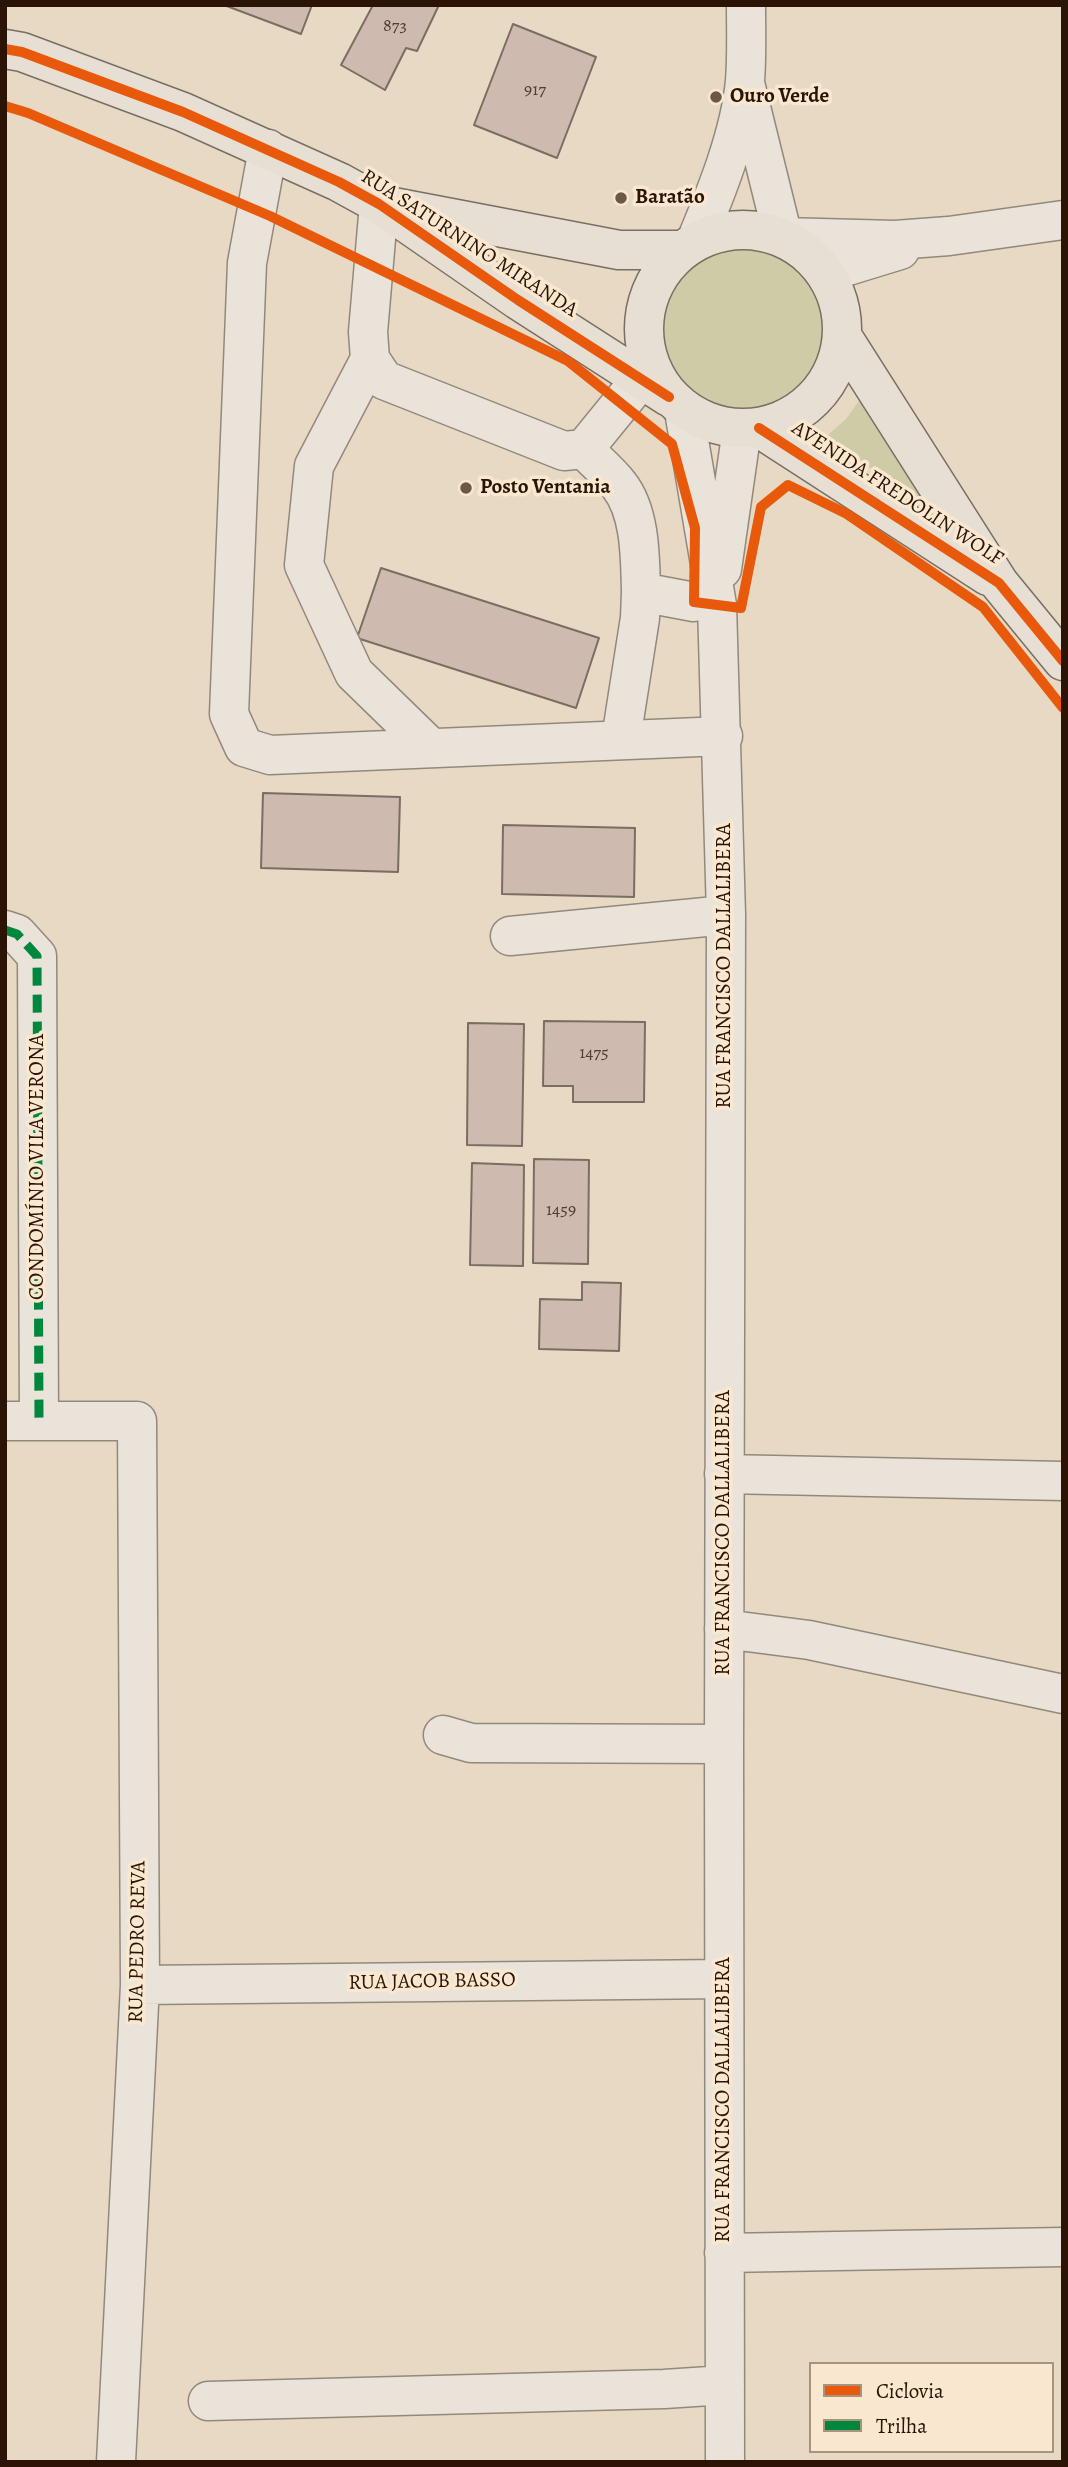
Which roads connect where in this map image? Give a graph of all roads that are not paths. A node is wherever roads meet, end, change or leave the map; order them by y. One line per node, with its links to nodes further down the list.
1 (746, 5): 3 (street)
2 (5, 49): 4 (main road, RUA SATURNINO MIRANDA)
3 (745, 83): 8 (street); 9 (street)
4 (268, 149): 5 (main road, RUA SATURNINO MIRANDA); 22 (street)
5 (379, 204): 9 (main road, RUA SATURNINO MIRANDA); 12 (street); 13 (main road, RUA SATURNINO MIRANDA)
6 (1063, 220): 7 (street)
7 (949, 236): 8 (street); 10 (street)
8 (783, 237): 9 (main road); 10 (main road)
9 (688, 246): 13 (main road)
10 (825, 273): 11 (main road)
11 (842, 336): 14 (main road); 16 (main road, AVENIDA FREDOLIN WOLF)
12 (370, 359): 15 (street); 22 (street)
13 (664, 395): 14 (main road); 15 (street); 18 (street, RUA FRANCISCO DALLALIBERA)
14 (750, 429): 16 (main road, AVENIDA FREDOLIN WOLF); 18 (street, RUA FRANCISCO DALLALIBERA)
15 (584, 449): 17 (street)
16 (999, 583): 19 (main road, AVENIDA FREDOLIN WOLF)
17 (641, 592): 18 (street); 21 (street)
18 (706, 603): 20 (street, RUA FRANCISCO DALLALIBERA)
19 (1063, 661)
20 (723, 736): 21 (street); 23 (street, RUA FRANCISCO DALLALIBERA)
21 (621, 739): 22 (street)
22 (430, 748)
23 (726, 915): 25 (street); 27 (street, RUA FRANCISCO DALLALIBERA)
24 (5, 930): 26 (street, CONDOMÍNIO VILA VERONA)
25 (510, 936)
26 (22, 1421): 34 (street, RUA PEDRO REVA)
27 (724, 1474): 28 (street); 29 (street, RUA FRANCISCO DALLALIBERA)
28 (1063, 1481)
29 (724, 1629): 30 (street); 32 (street, RUA FRANCISCO DALLALIBERA)
30 (1063, 1694)
31 (443, 1735): 32 (street)
32 (724, 1744): 33 (street, RUA FRANCISCO DALLALIBERA)
33 (724, 1979): 34 (street, RUA JACOB BASSO); 36 (street, RUA FRANCISCO DALLALIBERA)
34 (140, 1985): 39 (street, RUA PEDRO REVA)
35 (1063, 2247): 36 (street)
36 (724, 2253): 37 (street, RUA FRANCISCO DALLALIBERA)
37 (725, 2385): 38 (street); 40 (street, RUA FRANCISCO DALLALIBERA)
38 (208, 2401)
39 (116, 2462)
40 (725, 2462)

